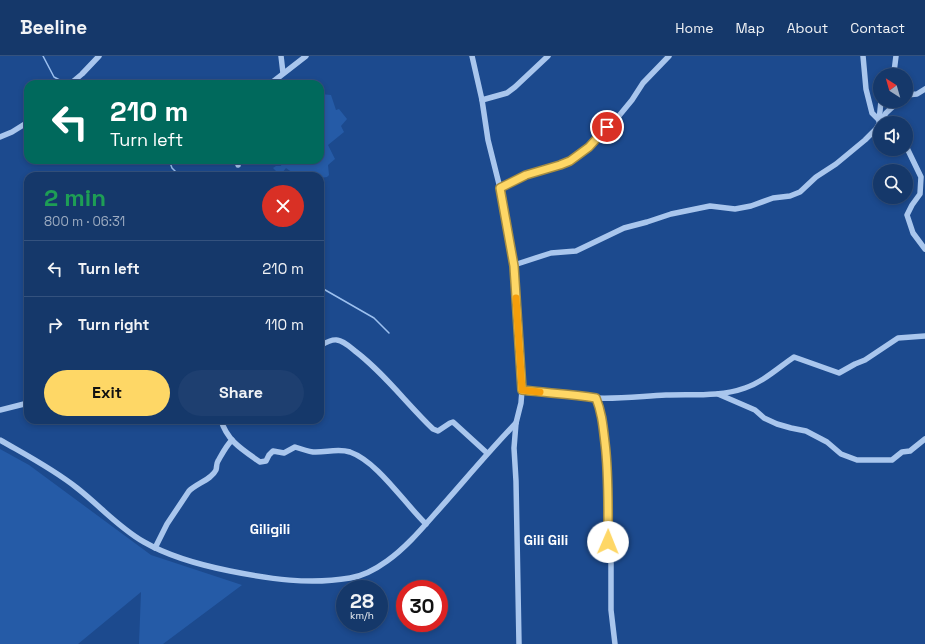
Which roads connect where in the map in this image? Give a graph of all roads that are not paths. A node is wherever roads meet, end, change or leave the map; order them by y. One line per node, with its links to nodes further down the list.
1 (99, 56): 11 (street)
2 (281, 56): 10 (street)
3 (306, 56): 10 (street)
4 (472, 56): 15 (street)
5 (548, 56): 15 (street)
6 (669, 56): 23 (street)
7 (863, 56): 17 (street)
8 (896, 56): 9 (street)
9 (894, 68)
10 (283, 73): 12 (street)
11 (75, 80)
12 (275, 80)
13 (925, 90): 14 (street)
14 (913, 94)
15 (482, 100): 23 (street)
16 (891, 108): 18 (street)
17 (874, 116)
18 (884, 116)
19 (24, 124): 21 (street)
20 (873, 134): 25 (street)
21 (0, 137)
22 (911, 156): 24 (street)
23 (500, 188): 25 (street)
24 (925, 249)
25 (514, 266): 28 (street)
26 (925, 336): 29 (street)
27 (324, 344): 38 (street)
28 (522, 390): 30 (street); 33 (street)
29 (718, 394): 30 (street); 35 (street)
30 (596, 398): 42 (street)
31 (24, 404): 32 (street)
32 (0, 410)
33 (516, 423): 38 (street); 41 (street)
34 (222, 424): 37 (street)
35 (925, 439)
36 (0, 440): 40 (street)
37 (232, 440): 39 (street); 40 (street)
38 (487, 453): 39 (street)
39 (426, 524): 40 (street)
40 (156, 548)
41 (519, 644)
42 (615, 644)

